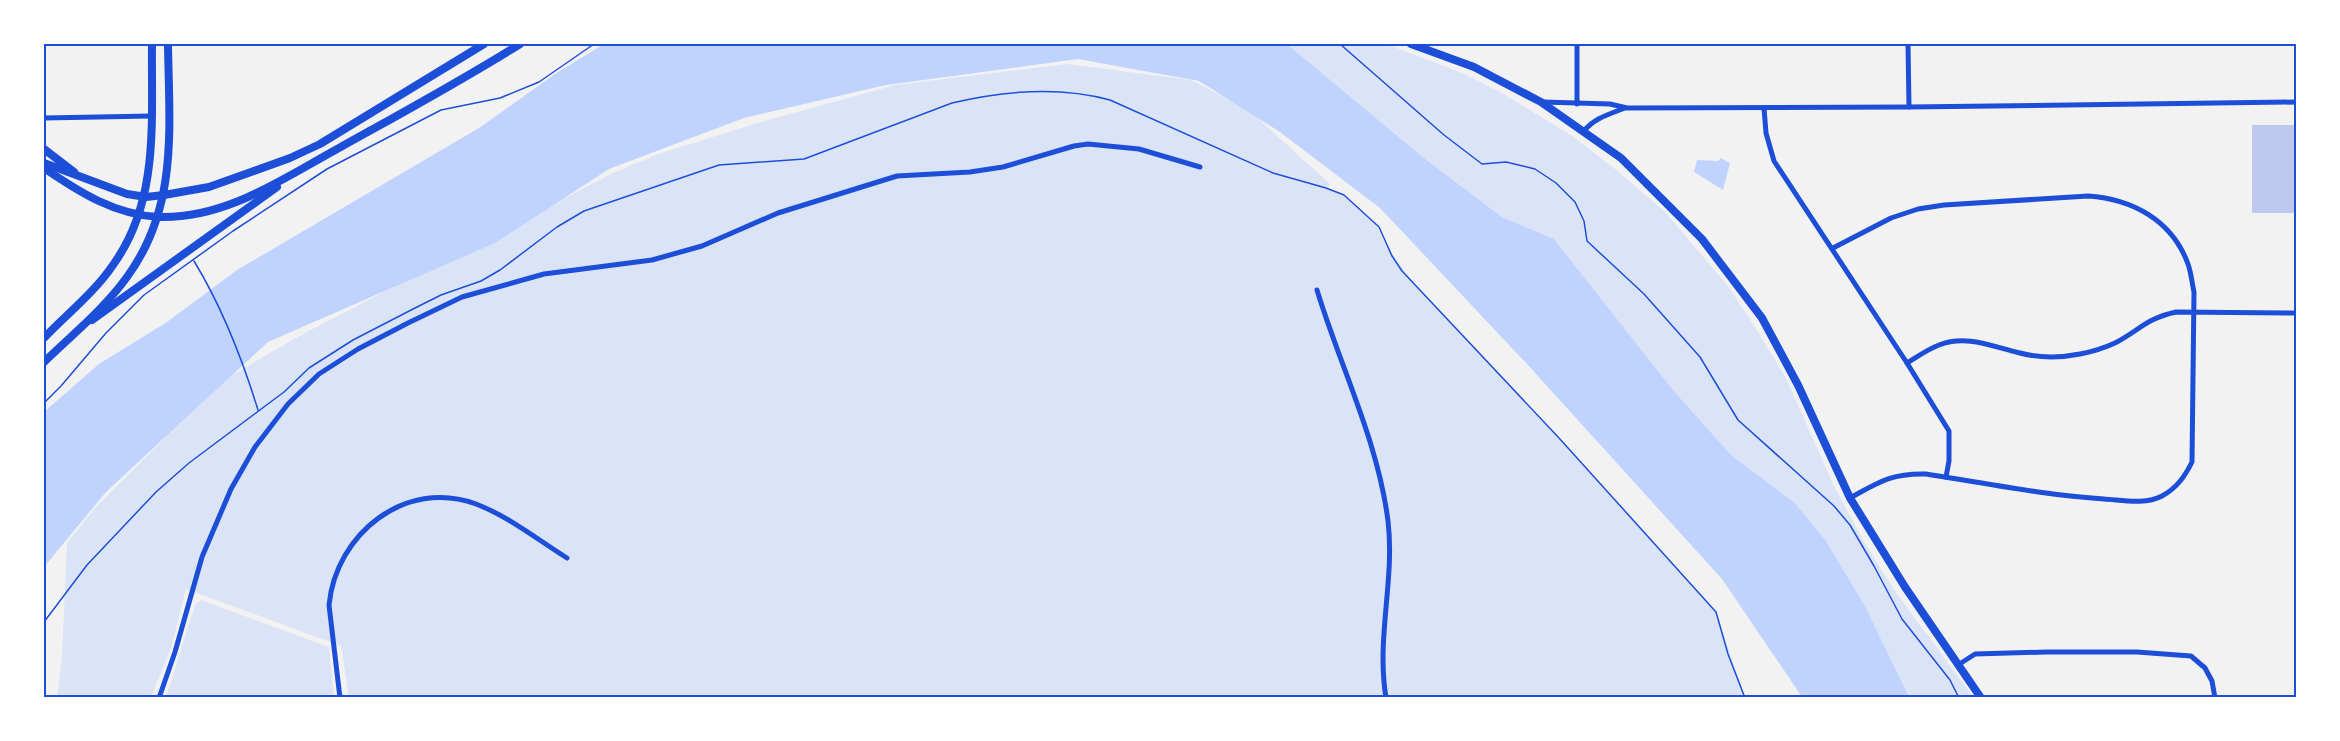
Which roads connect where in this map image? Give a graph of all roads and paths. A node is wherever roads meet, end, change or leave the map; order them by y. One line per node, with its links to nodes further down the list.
1 (152, 44): 16 (main road)
2 (168, 44): 25 (main road)
3 (484, 44): 25 (main road)
4 (520, 44): 24 (main road)
5 (594, 44): 30 (path)
6 (1340, 44): 49 (path)
7 (1411, 44): 10 (main road)
8 (1577, 44): 12 (street)
9 (1908, 44): 13 (street)
10 (1541, 102): 12 (street); 18 (main road)
11 (2296, 102): 13 (street)
12 (1577, 104): 14 (street)
13 (1909, 107): 15 (street)
14 (1626, 108): 15 (street); 18 (street)
15 (1764, 108): 29 (street)
16 (151, 116): 17 (street); 26 (main road)
17 (44, 118)
18 (1584, 131): 41 (main road)
19 (44, 149): 23 (main road)
20 (44, 163): 23 (main road)
21 (44, 168): 27 (main road)
22 (1200, 168): 45 (street)
23 (80, 177): 26 (main road)
24 (287, 178): 28 (main road); 34 (main road)
25 (164, 195): 26 (main road); 28 (main road)
26 (146, 196): 27 (main road)
27 (140, 215): 28 (main road); 35 (main road)
28 (158, 217): 34 (main road)
29 (1833, 248): 32 (street); 37 (street)
30 (195, 261): 38 (path); 39 (path)
31 (1317, 290): 47 (street)
32 (2194, 312): 33 (street); 37 (street); 40 (street)
33 (2296, 313)
34 (76, 331): 36 (main road)
35 (44, 338)
36 (44, 362)
37 (1907, 363): 40 (street)
38 (44, 404)
39 (258, 411): 43 (path); 48 (path)
40 (1946, 477): 41 (street)
41 (1850, 498): 44 (main road)
42 (567, 558): 46 (street)
43 (44, 622)
44 (1958, 665): 50 (main road); 51 (street)
45 (159, 698)
46 (340, 698)
47 (1386, 698)
48 (1745, 698)
49 (1959, 698)
50 (1981, 698)
51 (2215, 698)

